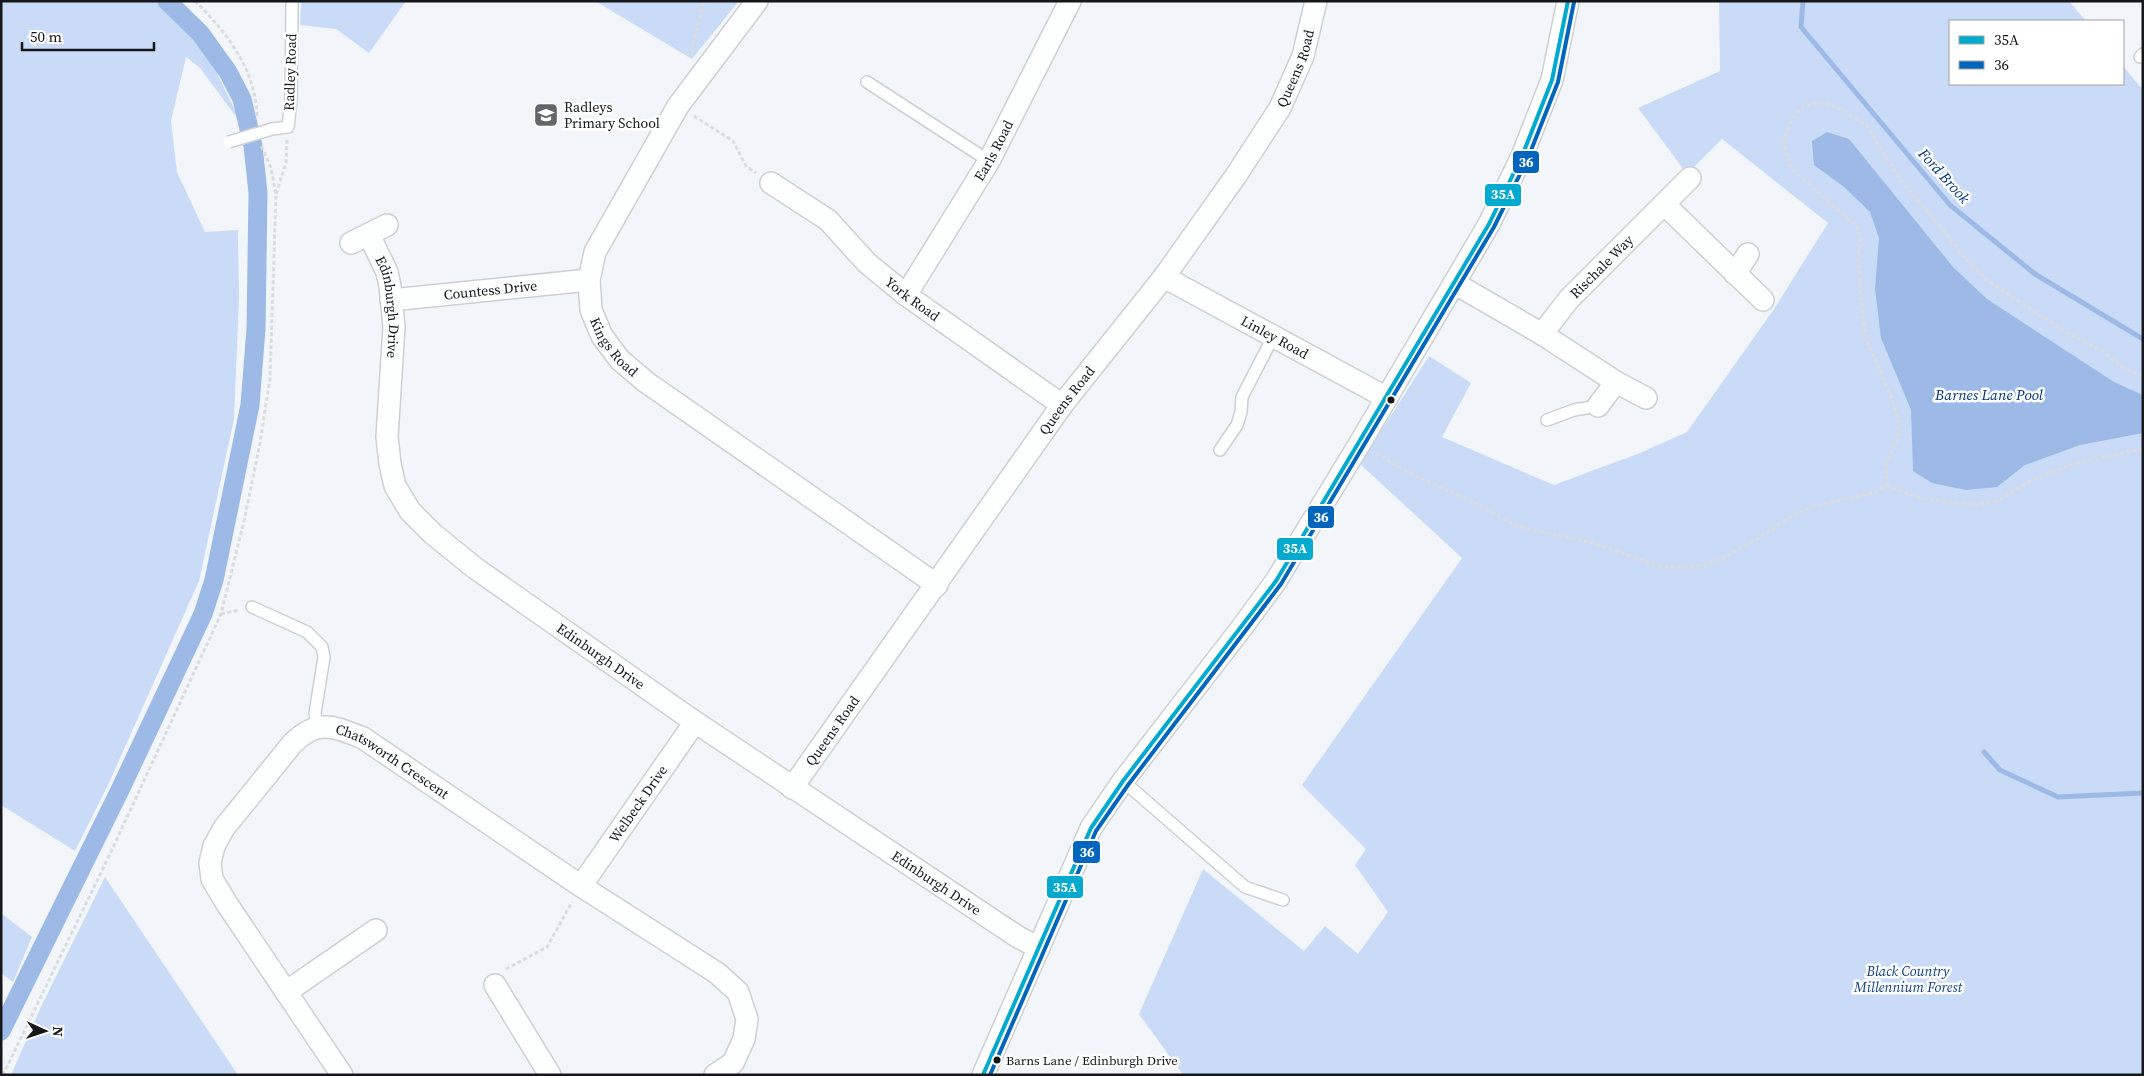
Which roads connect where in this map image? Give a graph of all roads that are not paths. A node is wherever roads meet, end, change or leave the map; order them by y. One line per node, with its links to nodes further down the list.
1 (292, 1): 7 (lane, Radley Road, bridge)
2 (758, 1): 16 (street, Kings Road)
3 (1070, 1): 8 (street, Earls Road)
4 (1316, 1): 15 (street, Queens Road)
5 (1568, 1): 17 (street)
6 (867, 82): 8 (lane)
7 (229, 142)
8 (989, 161): 18 (street, Earls Road)
9 (1690, 178): 11 (street, Rischale Way)
10 (771, 183): 18 (street, York Road)
11 (1664, 204): 14 (street); 21 (street, Rischale Way)
12 (369, 234): 19 (street, Edinburgh Drive)
13 (1748, 254): 14 (street)
14 (1734, 274): 20 (street)
15 (1164, 277): 22 (street, Linley Road); 26 (street, Queens Road)
16 (589, 280): 19 (street, Countess Drive); 30 (street, Kings Road)
17 (1454, 283): 21 (street); 24 (street)
18 (906, 295): 26 (street, York Road)
19 (391, 300): 32 (street, Edinburgh Drive)
20 (1763, 300)
21 (1542, 334): 23 (street)
22 (1272, 337): 24 (street, Linley Road); 29 (lane)
23 (1616, 382): 25 (street); 27 (street)
24 (1387, 398): 34 (street)
25 (1646, 398)
26 (1062, 405): 30 (street, Queens Road)
27 (1598, 406): 28 (lane)
28 (1547, 420)
29 (1220, 450)
30 (937, 585): 35 (street, Queens Road)
31 (252, 607): 33 (lane)
32 (695, 722): 35 (street, Edinburgh Drive); 36 (street, Welbeck Drive)
33 (317, 727): 36 (street, Chatsworth Crescent); 41 (street, Chatsworth Crescent)
34 (1123, 781): 37 (lane); 39 (street)
35 (792, 788): 39 (street, Edinburgh Drive)
36 (581, 886): 42 (street, Chatsworth Crescent)
37 (1283, 900)
38 (376, 930): 41 (street)
39 (1039, 948): 46 (street)
40 (495, 985): 44 (street)
41 (286, 992): 43 (street, Chatsworth Crescent)
42 (737, 1069): 45 (street, Chatsworth Crescent)
43 (342, 1075)
44 (550, 1075)
45 (715, 1075)
46 (983, 1075)

